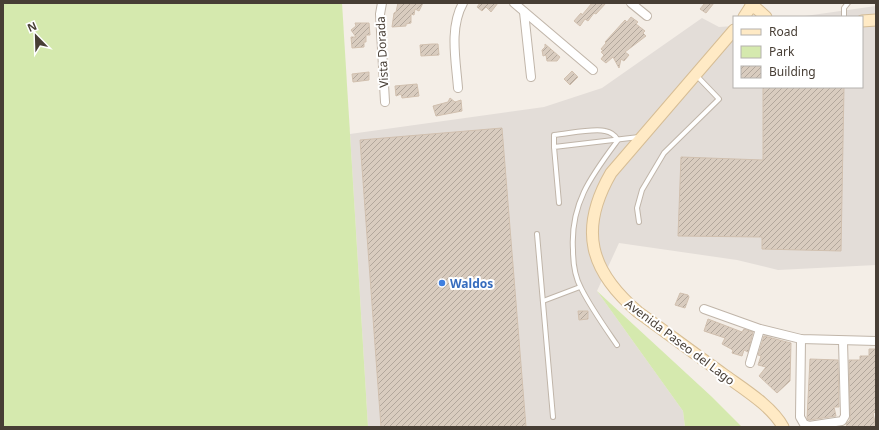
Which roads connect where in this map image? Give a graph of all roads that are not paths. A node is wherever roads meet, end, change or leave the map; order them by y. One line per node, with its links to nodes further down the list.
1 (382, 3): 19 (street, Vista Dorada)
2 (463, 3): 18 (street)
3 (514, 3): 7 (street)
4 (631, 3): 8 (street)
5 (848, 3): 11 (lane)
6 (752, 4): 9 (main road); 10 (main road)
7 (524, 12): 15 (street); 17 (street)
8 (647, 16)
9 (745, 16)
10 (765, 16)
11 (844, 16)
12 (863, 20): 13 (main road)
13 (876, 20)
14 (733, 31): 16 (main road, Avenida Paseo del Lago)
15 (593, 70)
16 (695, 75): 20 (main road, Avenida Paseo del Lago); 24 (lane)
17 (531, 77)
18 (458, 88)
19 (385, 102)
20 (642, 137): 21 (lane); 36 (main road, Avenida Paseo del Lago)
21 (618, 140): 22 (lane); 22 (lane); 26 (lane)
22 (554, 147): 23 (lane)
23 (559, 203)
24 (638, 222)
25 (537, 234): 27 (lane)
26 (580, 287): 27 (lane); 33 (lane)
27 (543, 301): 35 (lane)
28 (704, 309): 29 (street)
29 (760, 328): 30 (street); 34 (street)
30 (801, 339): 31 (street); 31 (street)
31 (843, 341): 32 (street)
32 (876, 341)
33 (617, 345)
34 (750, 363)
35 (553, 417)
36 (783, 427)

